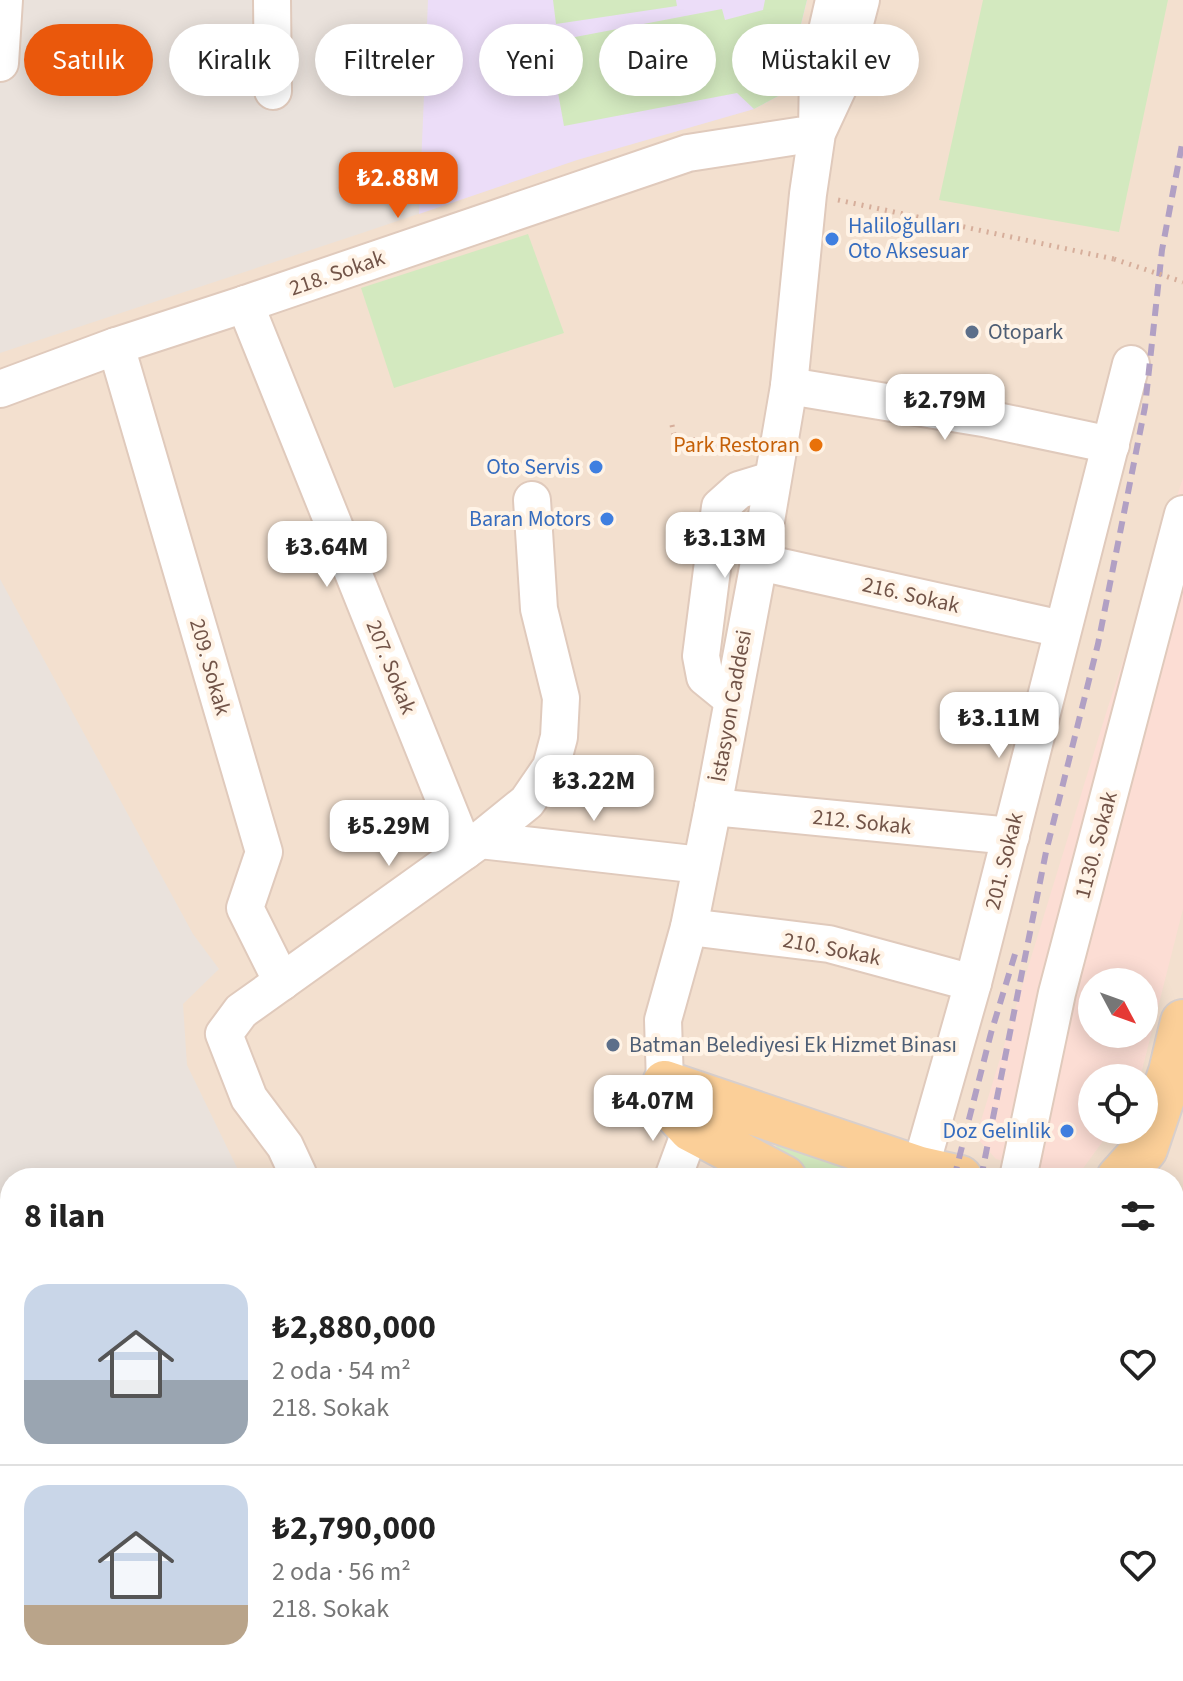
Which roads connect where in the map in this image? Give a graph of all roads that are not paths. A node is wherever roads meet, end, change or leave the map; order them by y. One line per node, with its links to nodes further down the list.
1 (4, 0): 6 (street)
2 (272, 0): 5 (street)
3 (834, 0): 7 (street)
4 (861, 0): 7 (street, İstasyon Caddesi)
5 (272, 24)
6 (0, 63)
7 (817, 133): 8 (street, 218. Sokak); 11 (street, İstasyon Caddesi)
8 (245, 304): 9 (street, 218. Sokak); 22 (street, 207. Sokak)
9 (116, 346): 12 (street, 218. Sokak); 25 (street, 209. Sokak)
10 (1131, 364): 13 (street, 201. Sokak)
11 (789, 386): 13 (street); 14 (street, İstasyon Caddesi)
12 (0, 389)
13 (1111, 445): 18 (street, 201. Sokak)
14 (772, 480): 17 (street, İstasyon Caddesi); 19 (street)
15 (532, 500): 22 (street)
16 (1183, 514): 36 (street, 1130. Sokak)
17 (759, 562): 18 (street, 216. Sokak); 19 (street, İstasyon Caddesi)
18 (1062, 629): 21 (street, 201. Sokak)
19 (732, 699): 20 (street, İstasyon Caddesi)
20 (713, 807): 21 (street, 212. Sokak); 23 (street, İstasyon Caddesi)
21 (1011, 836): 26 (street, 201. Sokak)
22 (472, 846): 23 (street); 25 (street)
23 (701, 865): 24 (street, İstasyon Caddesi)
24 (689, 927): 26 (street, 210. Sokak); 29 (street, İstasyon Caddesi)
25 (282, 982): 31 (street)
26 (973, 983): 35 (street, 201. Sokak)
27 (1183, 1022): 28 (main road)
28 (1177, 1073): 37 (main road)
29 (665, 1083): 30 (main road)
30 (698, 1114): 32 (street); 33 (main road); 34 (main road)
31 (295, 1168)
32 (677, 1168)
33 (771, 1168)
34 (916, 1168)
35 (941, 1168)
36 (1020, 1168)
37 (1135, 1168)

